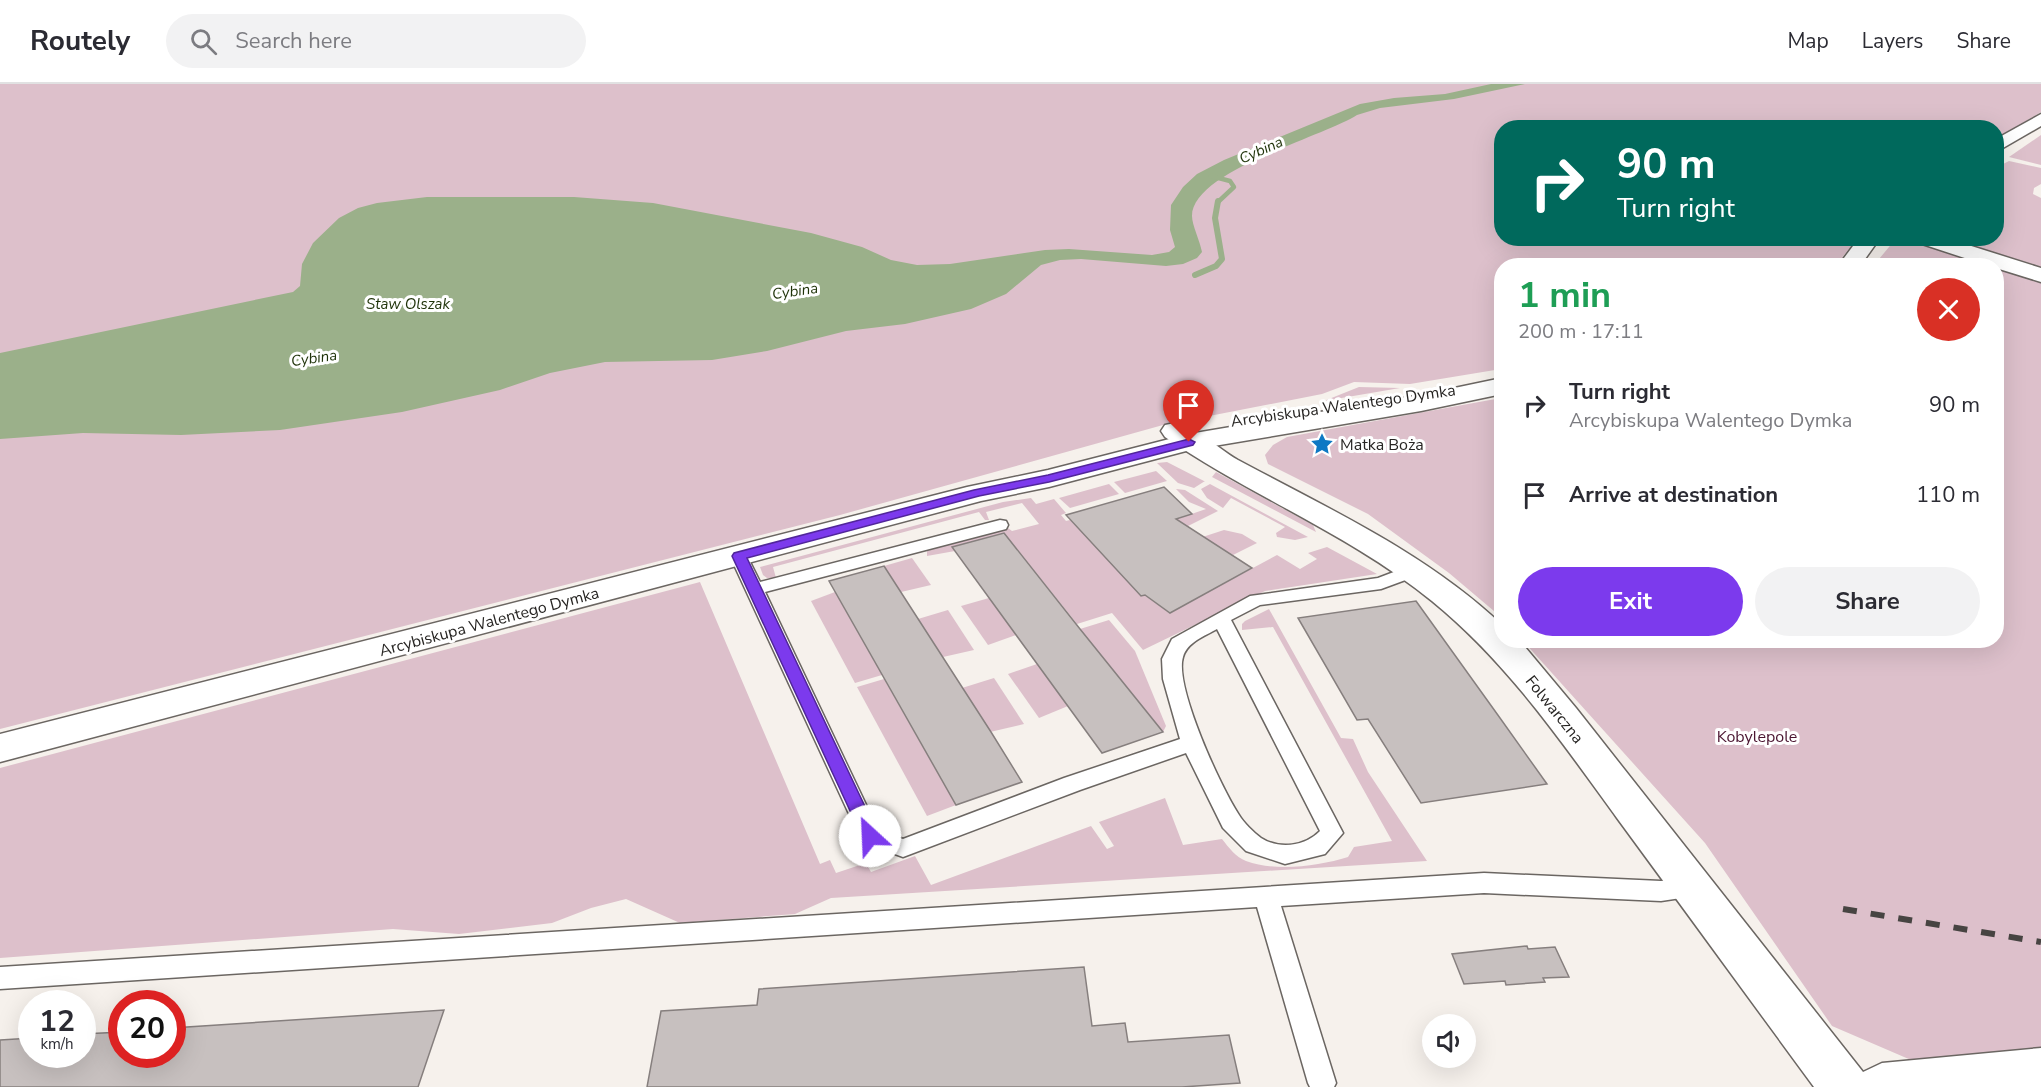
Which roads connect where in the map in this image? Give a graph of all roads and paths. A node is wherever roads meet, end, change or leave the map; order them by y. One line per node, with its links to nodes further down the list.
1 (2041, 119): 2 (street)
2 (2004, 142)
3 (1949, 246): 4 (street)
4 (1989, 258)
5 (2004, 263): 6 (street)
6 (2041, 274)
7 (1494, 387): 8 (street, Arcybiskupa Walentego Dymka)
8 (1182, 437): 10 (street, Arcybiskupa Walentego Dymka); 11 (street, Folwarczna)
9 (1000, 525): 12 (lane)
10 (739, 556): 12 (lane); 17 (street, Arcybiskupa Walentego Dymka)
11 (1413, 571): 13 (lane); 14 (street, Folwarczna)
12 (756, 589): 16 (lane)
13 (1221, 618): 16 (lane); 16 (lane)
14 (1494, 638)
15 (1505, 648): 18 (street, Folwarczna)
16 (1192, 743)
17 (0, 748)
18 (1694, 888): 19 (lane); 23 (street, Folwarczna)
19 (1266, 897): 20 (lane); 22 (lane)
20 (0, 978)
21 (2041, 1071): 24 (street)
22 (1322, 1083)
23 (1844, 1087)
24 (1882, 1087)

